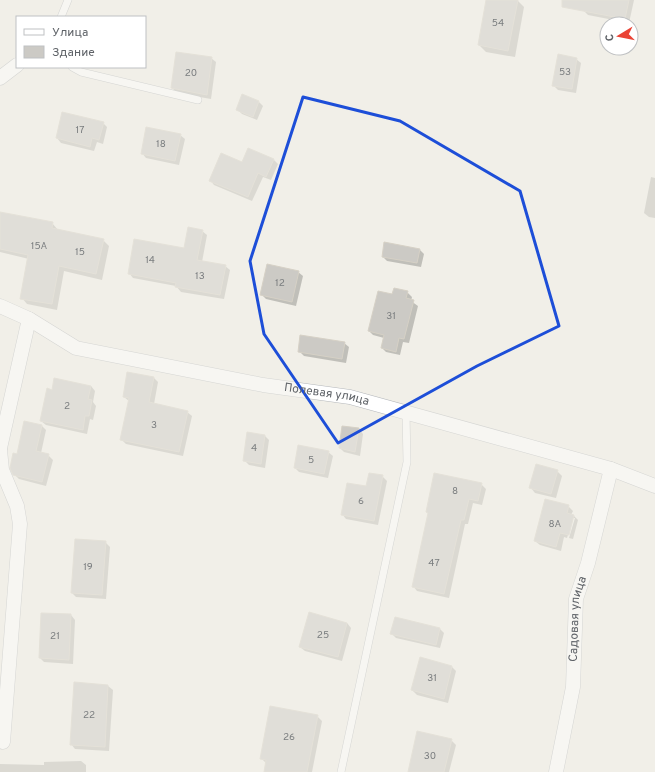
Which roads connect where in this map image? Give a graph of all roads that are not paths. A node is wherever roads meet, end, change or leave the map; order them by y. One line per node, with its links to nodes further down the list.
1 (68, 0): 2 (lane)
2 (61, 16)
3 (16, 66): 5 (street)
4 (74, 68): 6 (lane)
5 (0, 78)
6 (198, 100)
7 (0, 306): 8 (street, Полевая улица)
8 (29, 319): 9 (street, Полевая улица); 10 (street)
9 (406, 413): 11 (street, Полевая улица); 14 (lane)
10 (0, 449): 13 (street)
11 (611, 469): 12 (street, Полевая улица); 15 (street, Садовая улица)
12 (655, 486)
13 (2, 742)
14 (341, 772)
15 (556, 772)

